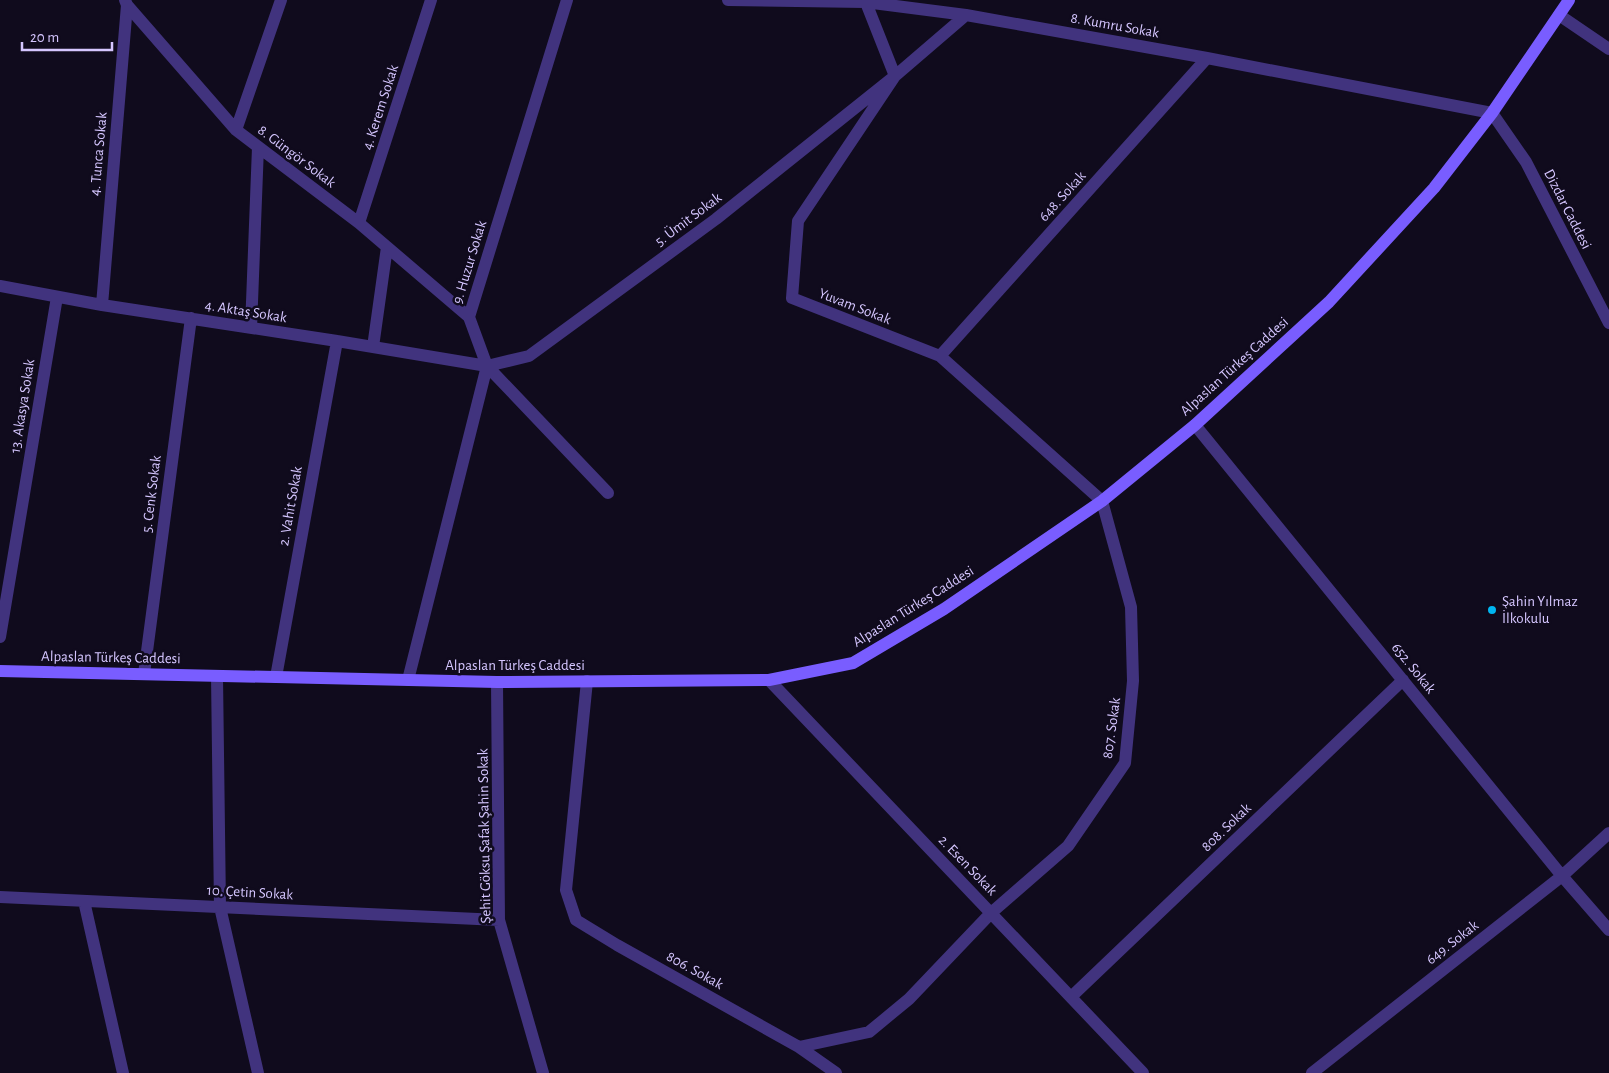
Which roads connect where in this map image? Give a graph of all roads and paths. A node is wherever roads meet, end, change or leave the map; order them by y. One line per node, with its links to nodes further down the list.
1 (281, 0): 14 (street)
2 (431, 0): 16 (street, 4. Kerem Sokak)
3 (568, 0): 21 (street, 9. Huzur Sokak)
4 (728, 0): 6 (street, 8. Kumru Sokak)
5 (1569, 0): 9 (main road, Alpaslan Türkeş Caddesi)
6 (865, 1): 8 (street, 8. Kumru Sokak); 12 (street)
7 (126, 2): 14 (street, 8. Güngör Sokak); 20 (street, 4. Tunca Sokak)
8 (966, 15): 11 (street, 8. Kumru Sokak); 12 (street)
9 (1559, 15): 10 (street); 13 (main road, Alpaslan Türkeş Caddesi)
10 (1609, 49)
11 (1207, 58): 13 (street, 8. Kumru Sokak); 27 (street, 648. Sokak)
12 (895, 76): 27 (street, Yuvam Sokak); 28 (street, 5. Ümit Sokak)
13 (1492, 113): 23 (street, Dizdar Caddesi); 29 (main road, Alpaslan Türkeş Caddesi)
14 (236, 130): 15 (street, 8. Güngör Sokak)
15 (258, 146): 16 (street, 8. Güngör Sokak); 24 (street)
16 (359, 223): 17 (street, 8. Güngör Sokak)
17 (387, 247): 21 (street, 8. Güngör Sokak); 26 (street)
18 (0, 286): 19 (street, 4. Aktaş Sokak)
19 (57, 297): 20 (street, 4. Aktaş Sokak); 32 (street, 13. Akasya Sokak)
20 (102, 305): 22 (street, 4. Aktaş Sokak)
21 (469, 317): 28 (street, 9. Huzur Sokak)
22 (191, 318): 24 (street, 4. Aktaş Sokak); 34 (street, 5. Cenk Sokak)
23 (1609, 323)
24 (251, 328): 25 (street, 4. Aktaş Sokak)
25 (337, 341): 26 (street, 4. Aktaş Sokak); 36 (street, 2. Vahit Sokak)
26 (373, 347): 28 (street, 4. Aktaş Sokak)
27 (940, 356): 31 (street, Yuvam Sokak)
28 (487, 366): 30 (street); 37 (street)
29 (1195, 425): 31 (main road, Alpaslan Türkeş Caddesi); 39 (street, 652. Sokak)
30 (608, 493)
31 (1102, 501): 38 (main road, Alpaslan Türkeş Caddesi); 47 (street, 807. Sokak)
32 (0, 638)
33 (0, 671): 34 (main road, Alpaslan Türkeş Caddesi)
34 (144, 674): 35 (main road, Alpaslan Türkeş Caddesi)
35 (217, 676): 36 (main road, Alpaslan Türkeş Caddesi); 46 (street)
36 (276, 677): 37 (main road, Alpaslan Türkeş Caddesi)
37 (408, 680): 41 (main road, Alpaslan Türkeş Caddesi)
38 (769, 680): 40 (main road, Alpaslan Türkeş Caddesi); 47 (street, 2. Esen Sokak)
39 (1403, 680): 43 (street, 652. Sokak); 50 (street, 808. Sokak)
40 (587, 681): 41 (main road, Alpaslan Türkeş Caddesi); 51 (street, 806. Sokak)
41 (497, 682): 48 (street, Şehit Göksu Şafak Şahin Sokak)
42 (1609, 833): 43 (street, 649. Sokak)
43 (1562, 876): 49 (street, 652. Sokak); 57 (street, 649. Sokak)
44 (0, 897): 45 (street, 10. Çetin Sokak)
45 (84, 901): 46 (street, 10. Çetin Sokak); 52 (street)
46 (220, 907): 48 (street, 10. Çetin Sokak); 53 (street)
47 (991, 913): 50 (street, 2. Esen Sokak); 51 (street)
48 (499, 920): 54 (street, Şehit Göksu Şafak Şahin Sokak)
49 (1609, 930)
50 (1071, 997): 56 (street, 2. Esen Sokak)
51 (799, 1047): 55 (street, 806. Sokak)
52 (123, 1073)
53 (258, 1073)
54 (544, 1073)
55 (836, 1073)
56 (1143, 1073)
57 (1312, 1073)

